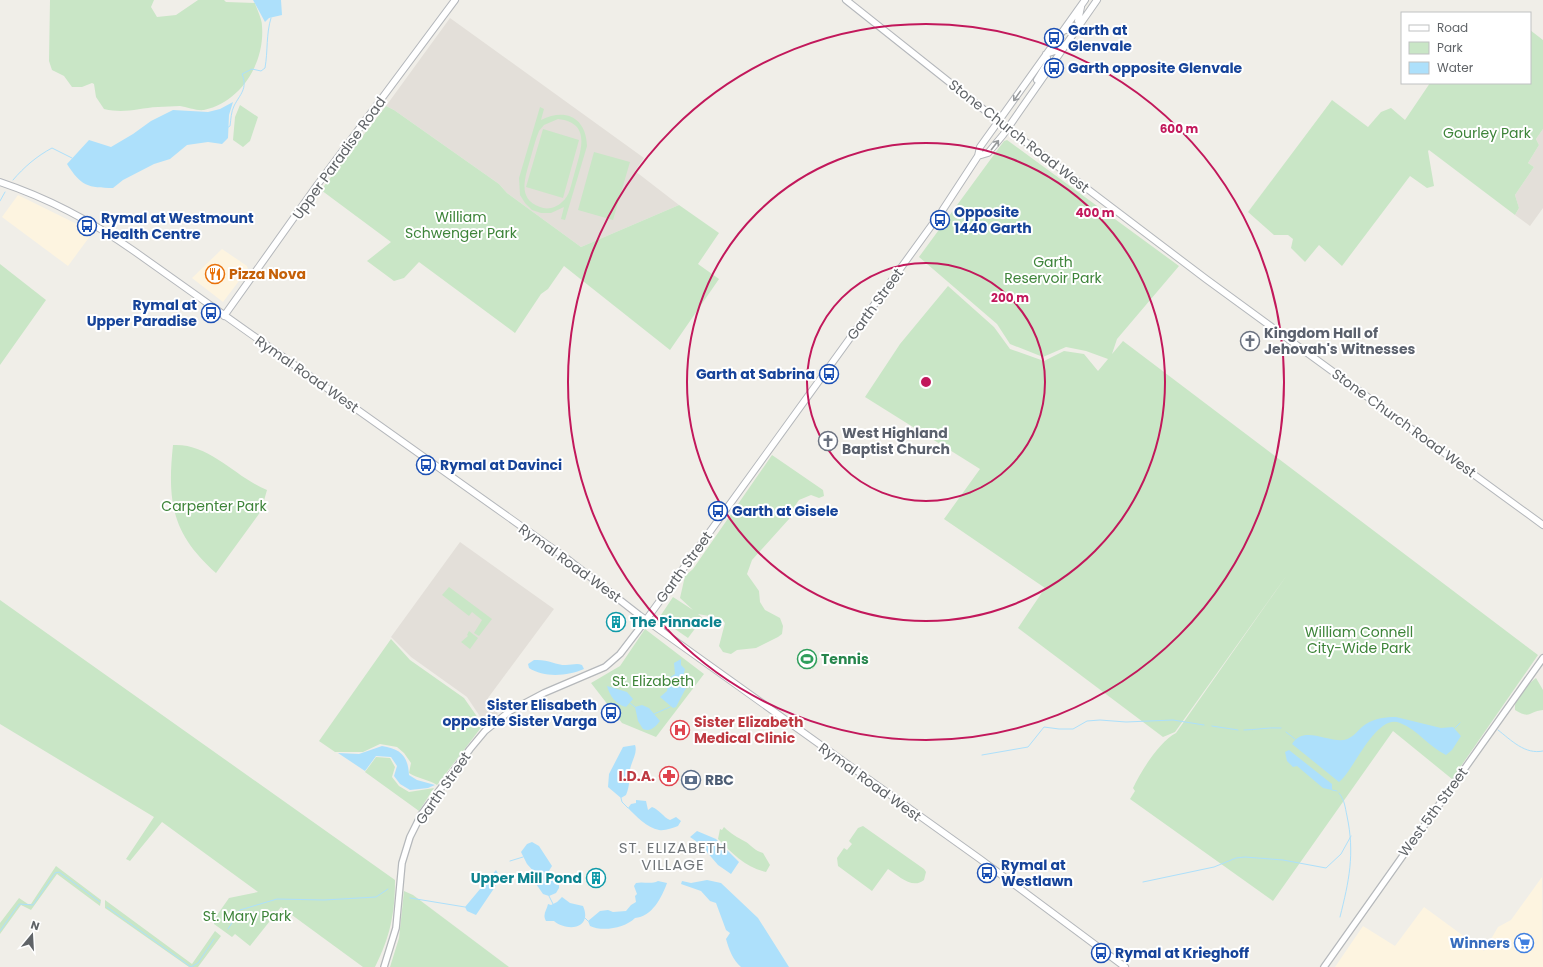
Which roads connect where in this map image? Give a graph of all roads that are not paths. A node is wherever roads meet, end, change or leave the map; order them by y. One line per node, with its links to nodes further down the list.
1 (455, 0): 14 (main road, Upper Paradise Road)
2 (846, 0): 10 (main road, Stone Church Road West)
3 (1097, 0): 5 (main road, Garth Street)
4 (1084, 2): 5 (main road); 6 (main road, Garth Street)
5 (1080, 25): 6 (main road); 7 (main road, Garth Street)
6 (1060, 34): 8 (main road, Garth Street)
7 (1071, 38): 8 (main road); 9 (main road, Garth Street)
8 (1046, 54): 9 (main road); 10 (main road, Garth Street, one-way to 10)
9 (1025, 103): 11 (main road, Garth Street)
10 (999, 121): 11 (main road, Stone Church Road West); 12 (main road, Garth Street)
11 (1007, 128): 12 (main road, Garth Street, one-way to 11); 15 (main road, Stone Church Road West)
12 (978, 156): 16 (main road, Garth Street)
13 (0, 182): 14 (main road, Rymal Road West)
14 (224, 316): 16 (main road, Rymal Road West)
15 (1543, 525)
16 (646, 620): 18 (street, Garth Street); 19 (main road, Rymal Road West)
17 (1543, 658): 20 (street, West 5th Street)
18 (384, 967)
19 (1125, 967)
20 (1324, 967)

